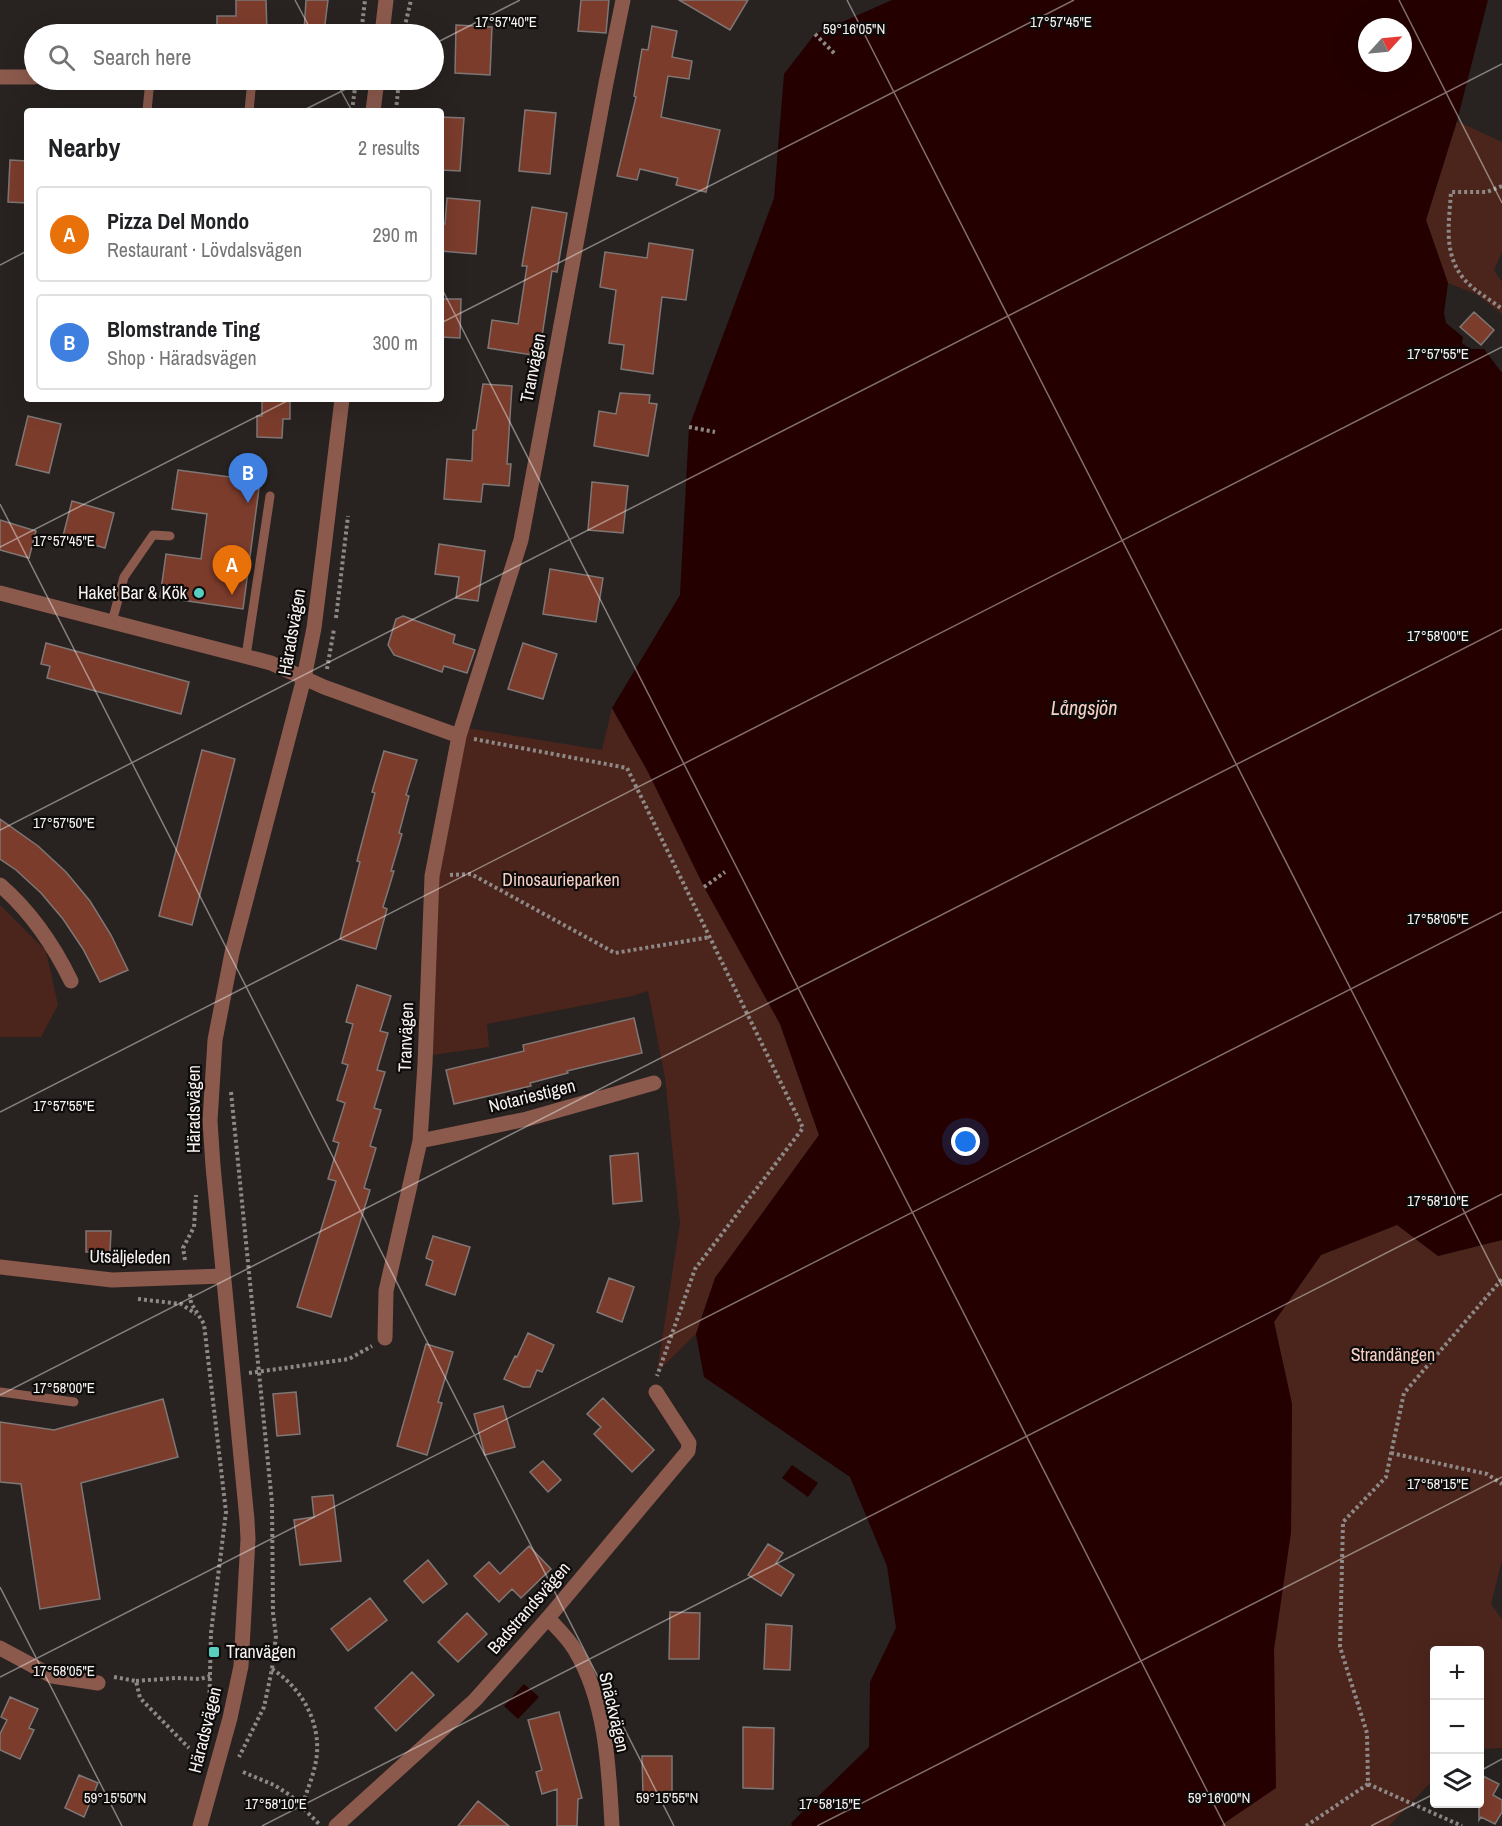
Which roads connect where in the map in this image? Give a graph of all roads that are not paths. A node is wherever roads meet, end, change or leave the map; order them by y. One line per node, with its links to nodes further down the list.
1 (386, 0): 3 (street)
2 (623, 0): 19 (street, Tranvägen)
3 (383, 24)
4 (0, 77): 5 (street)
5 (24, 77)
6 (149, 90): 9 (lane)
7 (251, 90): 10 (lane)
8 (376, 90): 11 (street)
9 (147, 108)
10 (249, 108)
11 (373, 108)
12 (342, 402): 18 (street, Häradsvägen)
13 (270, 496): 17 (lane)
14 (170, 536): 16 (lane)
15 (0, 593): 16 (street)
16 (112, 622): 17 (street)
17 (246, 656): 18 (street)
18 (304, 678): 19 (street); 25 (street, Häradsvägen)
19 (459, 736): 23 (street, Tranvägen)
20 (0, 885): 21 (street)
21 (71, 981)
22 (654, 1083): 23 (street, Notariestigen)
23 (420, 1141): 26 (street, Tranvägen)
24 (0, 1267): 25 (street, Utsäljeleden)
25 (223, 1276): 33 (street, Häradsvägen)
26 (385, 1338)
27 (0, 1392): 29 (lane)
28 (656, 1392): 30 (street, Badstrandsvägen)
29 (74, 1402)
30 (548, 1618): 34 (street, Badstrandsvägen); 35 (street, Snäckvägen)
31 (0, 1648): 32 (street)
32 (98, 1683)
33 (200, 1826)
34 (336, 1826)
35 (612, 1826)

